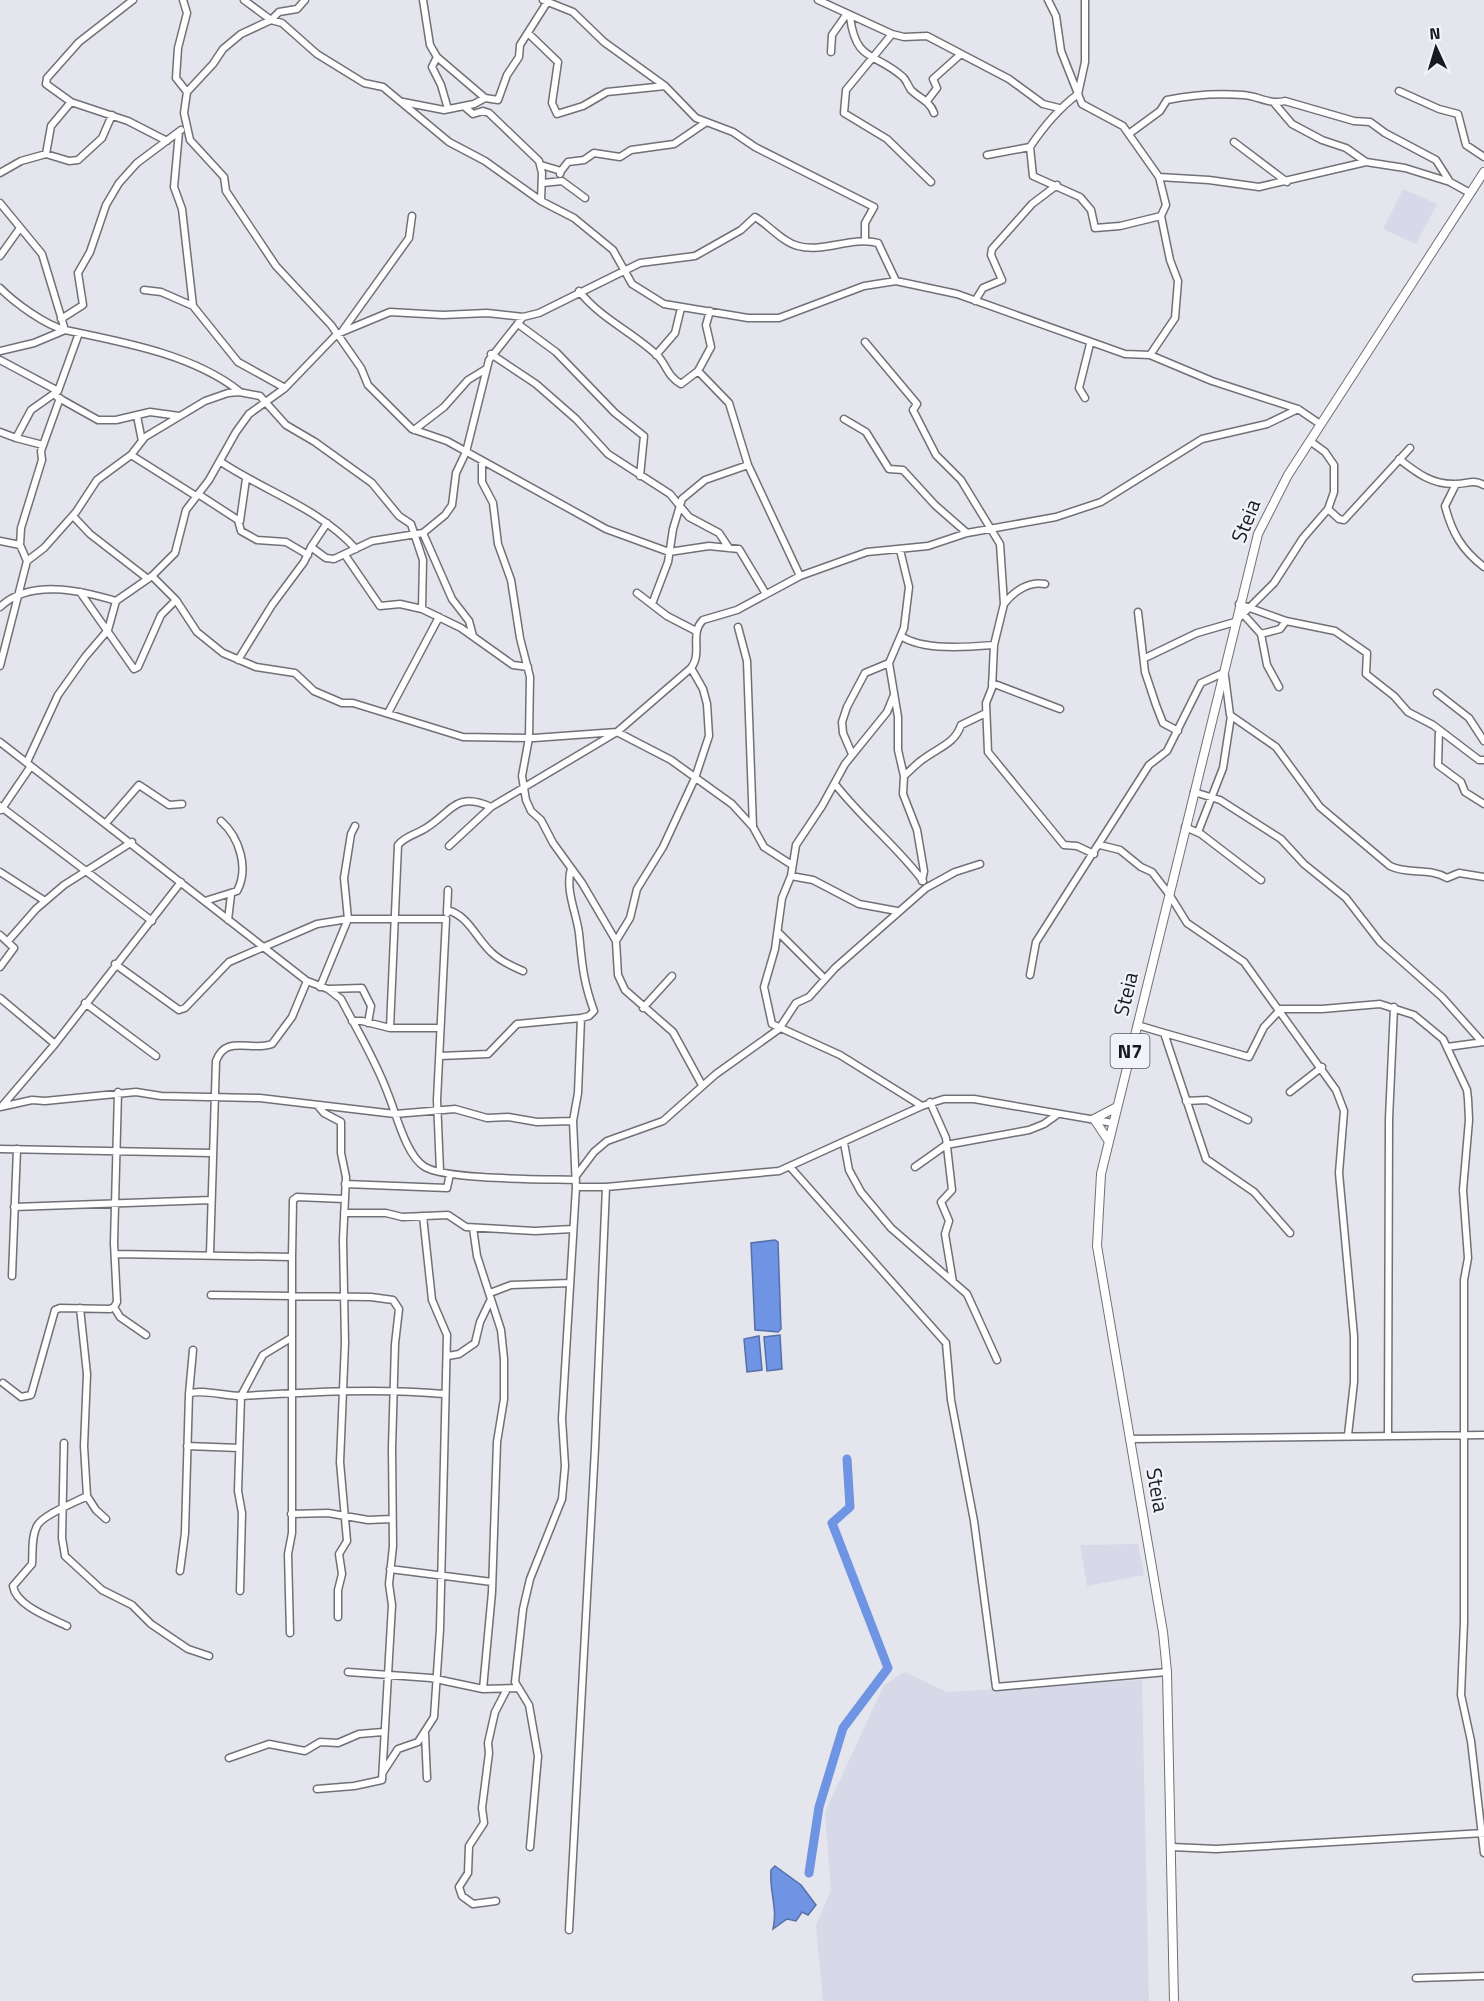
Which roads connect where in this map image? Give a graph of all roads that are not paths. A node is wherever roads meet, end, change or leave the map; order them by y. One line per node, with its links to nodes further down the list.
1 (133, 0): 25 (street)
2 (183, 0): 20 (street)
3 (244, 0): 11 (street)
4 (305, 0): 11 (street)
5 (423, 0): 16 (street)
6 (818, 0): 10 (street)
7 (1048, 0): 21 (street)
8 (1085, 0): 21 (street)
9 (546, 1): 12 (street); 18 (street)
10 (848, 16): 13 (street); 14 (street); 17 (street)
11 (271, 20): 20 (street); 23 (street)
12 (528, 33): 18 (street); 22 (street)
13 (892, 34): 15 (street); 17 (street)
14 (831, 52)
15 (961, 54): 24 (street); 28 (street)
16 (437, 57): 22 (street); 29 (street)
17 (873, 59): 24 (street); 52 (street)
18 (666, 86): 32 (street)
19 (1399, 91): 41 (street)
20 (187, 92): 33 (street)
21 (1078, 94): 28 (street); 35 (street)
22 (485, 98): 27 (street)
23 (401, 101): 29 (street); 56 (street)
24 (927, 101): 30 (street)
25 (71, 102): 31 (street); 39 (street)
26 (1275, 104): 35 (street); 42 (street); 50 (street)
27 (465, 107): 29 (street); 43 (street)
28 (1059, 108): 38 (street)
29 (448, 110)
30 (934, 113)
31 (112, 115): 36 (street); 39 (street)
32 (705, 123): 44 (street); 61 (street)
33 (186, 125): 34 (street); 76 (street)
34 (179, 132): 36 (street); 69 (street)
35 (1130, 133): 47 (street)
36 (167, 141): 73 (street)
37 (1234, 142): 49 (street)
38 (1030, 147): 40 (street); 53 (street)
39 (46, 154): 46 (street)
40 (987, 155)
41 (1484, 157)
42 (1366, 162): 49 (street); 50 (street)
43 (541, 165): 44 (street); 51 (street)
44 (561, 171): 48 (street)
45 (1484, 171): 54 (main road, Steia / N7)
46 (0, 173)
47 (1159, 177): 49 (street); 59 (street)
48 (557, 180): 51 (street); 55 (street)
49 (1287, 182)
50 (1450, 182): 54 (street)
51 (543, 183): 56 (street)
52 (931, 183)
53 (1057, 184): 59 (street); 68 (street)
54 (1470, 193): 96 (main road, Steia / N7)
55 (585, 198)
56 (542, 201): 63 (street)
57 (0, 203): 60 (street)
58 (412, 216): 76 (street)
59 (1161, 216): 83 (street)
60 (20, 228): 62 (street); 73 (street)
61 (865, 241): 63 (street); 64 (street)
62 (0, 256)
63 (623, 271): 67 (street); 70 (street)
64 (896, 281): 68 (street); 71 (street)
65 (0, 288): 75 (street)
66 (144, 290): 69 (street)
67 (579, 291): 72 (street); 82 (street)
68 (975, 301): 79 (street)
69 (193, 306): 87 (street)
70 (681, 308): 71 (street); 82 (street)
71 (711, 311): 86 (street)
72 (523, 317): 74 (street); 76 (street)
73 (61, 320): 75 (street)
74 (518, 324): 81 (street); 110 (street)
75 (65, 330): 77 (street); 80 (street)
76 (340, 332): 87 (street); 97 (street)
77 (79, 333): 88 (street); 89 (street)
78 (865, 342): 120 (street)
79 (1090, 344): 83 (street); 90 (street)
80 (0, 351)
81 (491, 354): 85 (street); 110 (street)
82 (656, 355): 86 (street)
83 (1150, 355): 92 (street)
84 (0, 360): 89 (street)
85 (486, 369): 97 (street); 104 (street)
86 (698, 371): 109 (street)
87 (285, 388): 91 (street)
88 (239, 392): 91 (street); 94 (street)
89 (57, 395): 93 (street); 99 (street); 102 (street)
90 (1085, 398)
91 (265, 401): 108 (street); 123 (street)
92 (1298, 409): 96 (street); 120 (street)
93 (137, 416): 94 (street); 100 (street)
94 (179, 416): 100 (street)
95 (844, 418): 122 (street)
96 (1320, 424): 101 (main road, Steia / N7)
97 (414, 430): 104 (street)
98 (0, 432): 99 (street)
99 (16, 438): 102 (street)
100 (142, 441): 105 (street)
101 (1310, 441): 116 (street); 146 (main road, Steia / N7)
102 (43, 445): 125 (street)
103 (1410, 448): 106 (street)
104 (466, 452): 107 (street); 121 (street)
105 (131, 455): 114 (street); 117 (street)
106 (1399, 459): 112 (street); 116 (street)
107 (482, 461): 130 (street); 166 (street)
108 (221, 462): 111 (street); 114 (street)
109 (748, 465): 115 (street); 135 (street)
110 (640, 476): 115 (street)
111 (246, 478): 118 (street); 119 (street)
112 (1456, 484): 113 (street); 134 (street)
113 (1484, 485)
114 (197, 495): 118 (street); 136 (street)
115 (680, 505): 127 (street); 130 (street)
116 (1328, 509): 148 (street)
117 (73, 516): 133 (street); 136 (street)
118 (240, 521): 131 (street)
119 (327, 523): 126 (street); 128 (street)
120 (992, 529): 122 (street); 145 (street)
121 (423, 533): 123 (street); 160 (street)
122 (967, 533): 129 (street)
123 (415, 534): 128 (street); 149 (street)
124 (0, 541): 125 (street)
125 (20, 545): 133 (street)
126 (311, 546): 131 (street); 132 (street)
127 (729, 548): 130 (street); 141 (street)
128 (356, 549): 132 (street)
129 (900, 550): 135 (street); 159 (street)
130 (669, 552): 144 (street)
131 (308, 555): 163 (street)
132 (345, 555): 149 (street)
133 (27, 561): 139 (street)
134 (1484, 567)
135 (800, 576): 141 (street)
136 (150, 577): 142 (street); 143 (street)
137 (1046, 584): 145 (street)
138 (80, 592): 139 (street); 143 (street); 156 (street)
139 (18, 593): 147 (street); 165 (street)
140 (637, 593): 144 (street)
141 (766, 594): 157 (street)
142 (176, 600): 156 (street); 163 (street)
143 (116, 601): 156 (street)
144 (652, 604): 157 (street)
145 (1004, 604): 161 (street)
146 (1239, 604): 148 (street); 154 (main road, Steia / N7)
147 (0, 607)
148 (1251, 608): 151 (street); 153 (street)
149 (422, 609): 152 (street)
150 (1138, 612): 162 (street)
151 (1244, 615): 154 (street); 158 (street)
152 (439, 617): 160 (street); 174 (street)
153 (1286, 621): 158 (street); 177 (street)
154 (1235, 622): 162 (street); 168 (main road, Steia / N7)
155 (738, 627): 199 (street)
156 (108, 630): 185 (street)
157 (696, 631): 167 (street)
158 (1261, 634): 170 (street)
159 (901, 636): 161 (street); 164 (street)
160 (474, 637): 166 (street)
161 (994, 645): 169 (street)
162 (1145, 658): 178 (street)
163 (238, 660): 174 (street)
164 (889, 663): 172 (street); 183 (street)
165 (0, 666)
166 (528, 667): 180 (street)
167 (691, 668): 179 (street); 187 (street)
168 (1223, 670): 176 (street); 178 (street); 190 (main road, Steia / N7)
169 (993, 683): 173 (street); 175 (street)
170 (1279, 687)
171 (1437, 693): 181 (street)
172 (894, 695): 183 (street); 186 (street)
173 (1060, 710)
174 (388, 713): 180 (street)
175 (986, 713): 186 (street); 205 (street)
176 (1231, 716): 191 (street); 212 (street)
177 (1439, 730): 184 (street); 193 (street)
178 (1178, 731): 203 (street)
179 (617, 732): 180 (street); 187 (street); 189 (street)
180 (529, 738): 189 (street)
181 (1484, 741)
182 (0, 742): 185 (street)
183 (852, 754): 188 (street)
184 (1484, 760)
185 (29, 764): 195 (street); 197 (street)
186 (904, 776): 214 (street)
187 (695, 778): 199 (street); 232 (street)
188 (835, 784): 207 (street); 214 (street)
189 (524, 786): 194 (street); 208 (street)
190 (1194, 792): 191 (street); 200 (main road, Steia / N7)
191 (1211, 797): 201 (street); 256 (street)
192 (182, 804): 197 (street)
193 (1484, 804)
194 (491, 807): 204 (street); 225 (street)
195 (1, 808): 209 (street)
196 (221, 821): 219 (street)
197 (106, 823): 202 (street)
198 (355, 826): 224 (street)
199 (753, 827): 207 (street)
200 (1185, 827): 201 (street); 218 (main road, Steia / N7)
201 (1198, 832): 213 (street)
202 (132, 842): 209 (street); 215 (street)
203 (1100, 845): 205 (street); 218 (street)
204 (449, 846)
205 (1094, 854): 237 (street)
206 (980, 864): 216 (street)
207 (792, 865): 211 (street)
208 (571, 868): 232 (street); 248 (street)
209 (86, 871): 220 (street); 228 (street)
210 (0, 872): 220 (street)
211 (791, 876): 223 (street); 229 (street)
212 (1484, 877)
213 (1262, 880)
214 (922, 881): 216 (street)
215 (181, 882): 221 (street); 228 (street)
216 (926, 888): 223 (street)
217 (448, 890): 222 (street)
218 (1169, 894): 247 (street); 251 (main road, Steia / N7)
219 (231, 895): 221 (street); 227 (street)
220 (45, 901): 231 (street)
221 (205, 902): 227 (street)
222 (447, 910): 226 (street); 236 (street)
223 (897, 911): 239 (street)
224 (348, 918): 225 (street); 233 (street); 241 (street)
225 (393, 919): 226 (street); 252 (street)
226 (446, 919): 253 (street)
227 (228, 920): 233 (street)
228 (152, 921): 234 (street)
229 (778, 932): 239 (street); 254 (street)
230 (0, 935): 231 (street)
231 (8, 941): 235 (street)
232 (616, 941): 246 (street)
233 (261, 946): 234 (street); 240 (street)
234 (115, 964): 244 (street)
235 (0, 967)
236 (523, 971)
237 (1029, 975)
238 (672, 976): 246 (street)
239 (825, 979): 254 (street)
240 (307, 981): 241 (street); 265 (street)
241 (320, 987): 242 (street)
242 (328, 989): 249 (street); 250 (street)
243 (0, 998): 257 (street)
244 (86, 1003): 257 (street); 259 (street)
245 (1394, 1007): 247 (street); 258 (street); 327 (street)
246 (643, 1008): 262 (street)
247 (1279, 1011): 255 (street); 261 (street)
248 (581, 1018): 260 (street); 277 (street)
249 (352, 1022): 250 (street); 273 (street)
250 (368, 1023): 252 (street)
251 (1137, 1025): 255 (street); 271 (main road, Steia / N7)
252 (390, 1028): 253 (street)
253 (441, 1028): 260 (street)
254 (779, 1029): 262 (street); 269 (street)
255 (1164, 1033): 266 (street)
256 (1483, 1042): 258 (street)
257 (55, 1044): 270 (street)
258 (1447, 1047): 326 (street)
259 (156, 1056)
260 (440, 1056): 272 (street)
261 (1322, 1067): 264 (street); 329 (street)
262 (702, 1085): 290 (street)
263 (118, 1092): 265 (street); 270 (street); 284 (street)
264 (1290, 1092)
265 (215, 1096): 268 (street); 285 (street)
266 (1186, 1101): 276 (street); 301 (street)
267 (930, 1102): 269 (street); 274 (street); 281 (street)
268 (317, 1106): 273 (street); 291 (street)
269 (922, 1106): 280 (street)
270 (1, 1107)
271 (1115, 1108): 275 (main road); 278 (main road, Steia / N7)
272 (438, 1111): 273 (street); 277 (street); 288 (street)
273 (394, 1114): 288 (street)
274 (1058, 1114): 275 (street); 281 (street)
275 (1094, 1119): 278 (street); 279 (main road)
276 (1248, 1120)
277 (573, 1121): 290 (street)
278 (1113, 1123): 279 (main road, Steia / N7)
279 (1108, 1141): 330 (main road, Steia / N7)
280 (844, 1143): 287 (street); 307 (street)
281 (946, 1145): 286 (street); 307 (street)
282 (0, 1149): 283 (street)
283 (17, 1149): 284 (street); 296 (street)
284 (117, 1150): 285 (street); 295 (street)
285 (212, 1153): 294 (street)
286 (915, 1167)
287 (792, 1168): 292 (street); 350 (street)
288 (440, 1171): 289 (street)
289 (450, 1174): 290 (street); 291 (street)
290 (576, 1181): 292 (street); 300 (street)
291 (345, 1184): 293 (street)
292 (606, 1187): 367 (street)
293 (344, 1199): 297 (street); 304 (street)
294 (211, 1200): 295 (street); 303 (street)
295 (117, 1203): 296 (street); 302 (street)
296 (14, 1207): 305 (street)
297 (344, 1213): 298 (street); 311 (street)
298 (423, 1216): 299 (street); 317 (street)
299 (473, 1228): 300 (street); 309 (street)
300 (573, 1228): 306 (street)
301 (1290, 1233)
302 (115, 1254): 303 (street); 312 (street)
303 (210, 1254): 304 (street)
304 (292, 1257): 310 (street)
305 (12, 1276)
306 (570, 1283): 309 (street); 353 (street)
307 (954, 1283): 318 (street)
308 (211, 1295): 310 (street)
309 (490, 1296): 317 (street); 343 (street)
310 (292, 1297): 311 (street); 315 (street)
311 (345, 1298): 321 (street); 322 (street)
312 (114, 1307): 313 (street); 314 (street)
313 (80, 1308): 319 (street); 334 (street)
314 (146, 1335)
315 (291, 1338): 320 (street); 325 (street)
316 (193, 1350): 323 (street)
317 (448, 1356): 324 (street)
318 (996, 1359)
319 (3, 1383)
320 (291, 1392): 321 (street); 325 (street); 336 (street)
321 (344, 1392): 322 (street); 337 (street)
322 (394, 1393): 324 (street); 339 (street)
323 (189, 1394): 325 (street); 332 (street)
324 (444, 1394): 342 (street)
325 (241, 1396): 333 (street)
326 (1463, 1434): 327 (street); 328 (street); 362 (street)
327 (1388, 1435): 329 (street)
328 (1484, 1435)
329 (1348, 1436): 330 (street)
330 (1130, 1439): 350 (main road, Steia / N7)
331 (64, 1443): 335 (street)
332 (188, 1446): 333 (street); 341 (street)
333 (239, 1448): 344 (street)
334 (87, 1496): 335 (street); 338 (street)
335 (65, 1508): 346 (street); 348 (street)
336 (291, 1514): 337 (street); 347 (street)
337 (342, 1514): 339 (street); 345 (street)
338 (106, 1519)
339 (391, 1519): 340 (street)
340 (390, 1569): 342 (street); 351 (street)
341 (180, 1571)
342 (442, 1576): 343 (street); 352 (street)
343 (492, 1582): 354 (street)
344 (240, 1591)
345 (338, 1617)
346 (67, 1626)
347 (290, 1633)
348 (209, 1656)
349 (348, 1672): 351 (street)
350 (1167, 1672): 364 (main road, Steia / N7)
351 (387, 1674): 352 (street); 356 (street)
352 (438, 1679): 354 (street); 357 (street)
353 (517, 1688): 355 (street); 363 (street)
354 (483, 1689): 355 (street)
355 (507, 1689): 366 (street)
356 (383, 1732): 358 (street); 359 (street)
357 (425, 1733): 359 (street); 360 (street)
358 (229, 1758)
359 (382, 1773): 361 (street)
360 (427, 1778)
361 (317, 1789)
362 (1483, 1833): 364 (street); 365 (street)
363 (530, 1847)
364 (1172, 1847): 370 (main road, Steia / N7)
365 (1484, 1853)
366 (496, 1901)
367 (569, 1930)
368 (1484, 1976): 369 (street)
369 (1416, 1978)
370 (1174, 2001)

